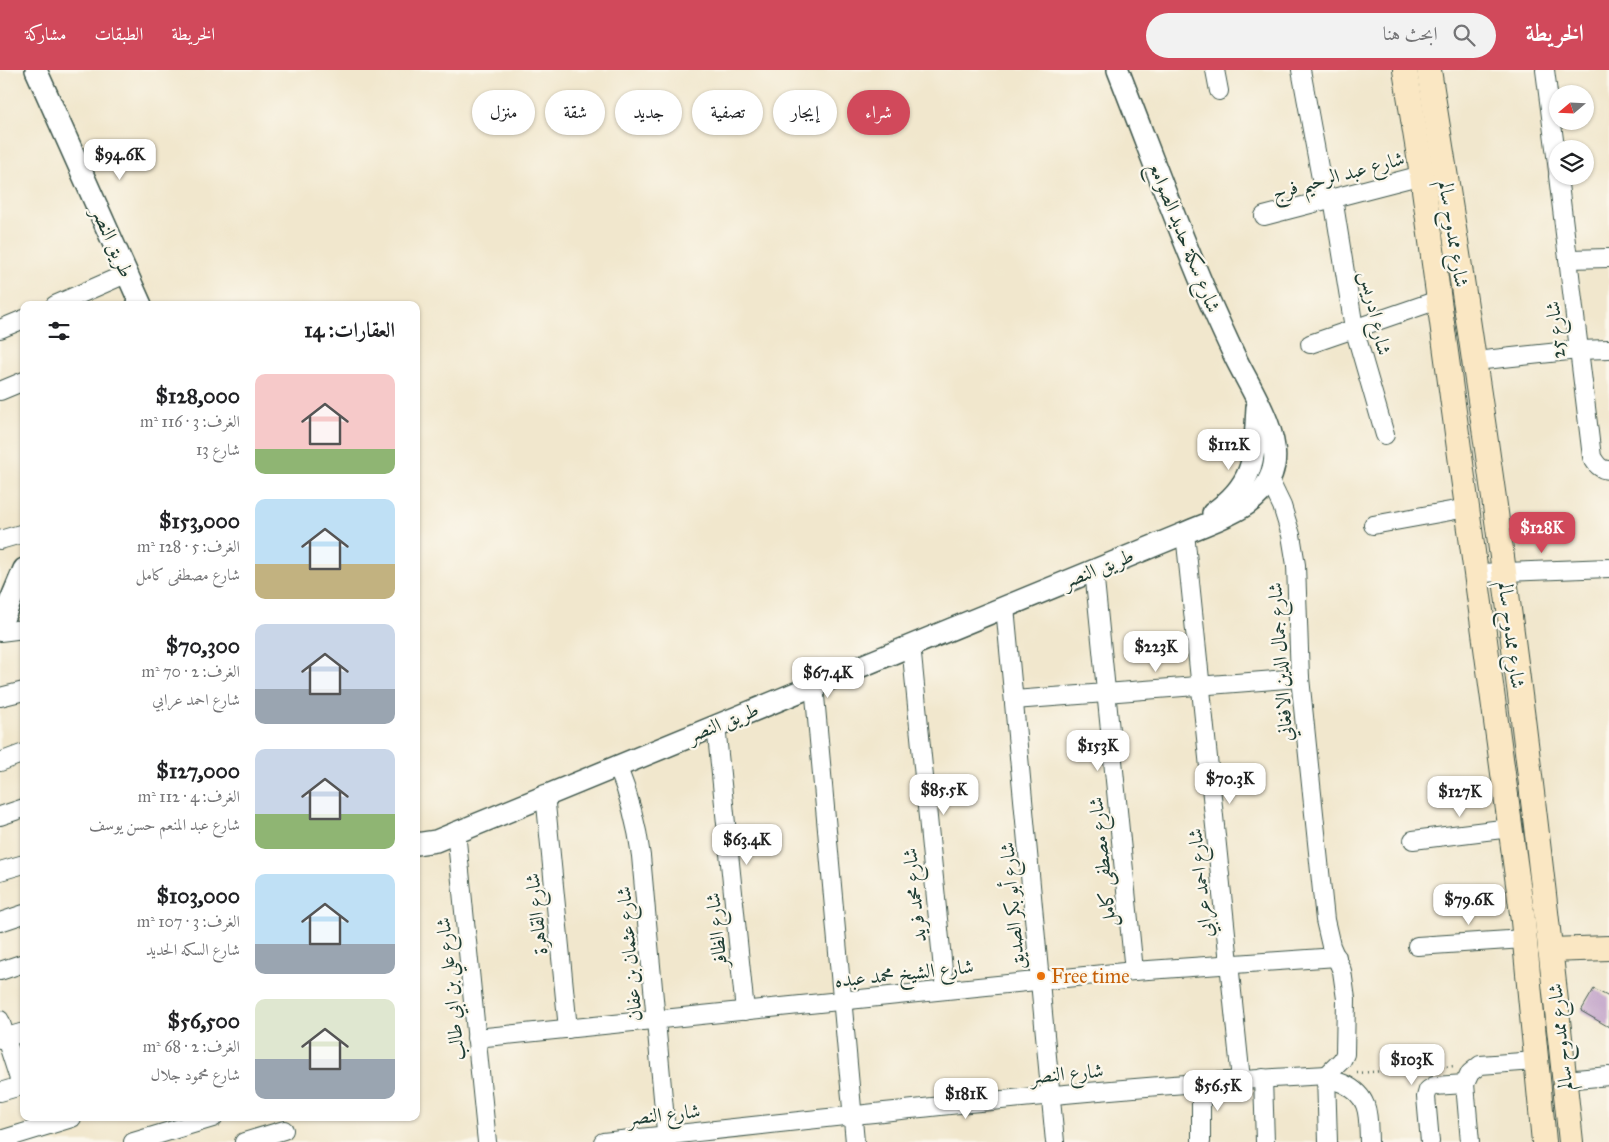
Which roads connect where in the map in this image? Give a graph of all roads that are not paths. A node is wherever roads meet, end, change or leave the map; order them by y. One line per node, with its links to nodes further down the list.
1 (36, 70): 17 (street, طريق النصر)
2 (51, 70): 18 (street, طريق النصر)
3 (1118, 70): 30 (street, شارع سكة حديد الصوامع)
4 (1215, 70): 9 (street)
5 (1301, 70): 13 (street, شارع ادريس)
6 (1405, 70): 11 (main road, شارع ممدوح سالم)
7 (1429, 70): 27 (main road, شارع ممدوح سالم)
8 (1545, 70): 10 (street)
9 (1219, 91)
10 (1554, 140)
11 (1422, 175): 13 (street, شارع عبد الرحيم فرج); 19 (main road, شارع ممدوح سالم)
12 (1559, 185): 16 (street, شارع 25)
13 (1329, 199): 14 (street, شارع عبد الرحيم فرج); 22 (street, شارع ادريس)
14 (1264, 216)
15 (1609, 258): 16 (street)
16 (1569, 259): 26 (street, شارع 25)
17 (128, 273): 18 (street, طريق النصر); 20 (street)
18 (144, 300)
19 (1438, 300): 22 (street); 34 (main road, شارع ممدوح سالم)
20 (64, 301)
21 (20, 321): 23 (street)
22 (1354, 328): 24 (street); 31 (street, شارع ادريس)
23 (0, 329)
24 (1310, 344)
25 (1609, 348): 26 (street)
26 (1578, 350): 27 (street); 32 (street, شارع 25)
27 (1475, 361): 41 (main road, شارع ممدوح سالم)
28 (20, 383): 29 (street)
29 (0, 391)
30 (1258, 401): 33 (street, شارع سكة حديد الصوامع); 37 (street)
31 (1385, 435)
32 (1609, 470)
33 (1269, 479): 37 (street, شارع سكة حديد الصوامع); 48 (street, شارع جمال الدين الافغاني)
34 (1467, 508): 35 (street); 42 (main road, شارع ممدوح سالم)
35 (1373, 525)
36 (20, 533): 38 (street)
37 (1185, 533): 40 (street, طريق النصر); 50 (street, شارع احمد عرابي)
38 (0, 540)
39 (1609, 568): 41 (street)
40 (1094, 570): 44 (street, طريق النصر); 52 (street, شارع مصطفى كامل)
41 (1504, 572): 42 (street); 60 (main road, شارع ممدوح سالم)
42 (1476, 574): 61 (main road, شارع ممدوح سالم)
43 (20, 578): 45 (street)
44 (1005, 606): 47 (street, طريق النصر); 54 (street, شارع أبو بكر الصديق)
45 (1, 622): 46 (street)
46 (20, 628)
47 (910, 645): 49 (street, طريق النصر); 84 (street, شارع محمد فريد)
48 (1300, 678): 50 (street); 76 (street, شارع جمال الدين الافغاني)
49 (814, 685): 55 (street, طريق النصر); 85 (street)
50 (1201, 686): 52 (street); 79 (street, شارع احمد عرابي)
51 (20, 692): 53 (street)
52 (1106, 693): 54 (street); 82 (street, شارع مصطفى كامل)
53 (0, 698)
54 (1014, 700): 83 (street, شارع أبو بكر الصديق)
55 (716, 725): 58 (street, طريق النصر); 86 (street, شارع الظافر)
56 (20, 754): 57 (street)
57 (0, 762)
58 (617, 765): 59 (street, طريق النصر); 88 (street, شارع عثمان بن عفان)
59 (546, 794): 65 (street, طريق النصر); 89 (street, شارع القاهرة)
60 (1533, 797): 61 (main road); 77 (main road, شارع ممدوح سالم)
61 (1507, 800): 64 (main road, شارع ممدوح سالم)
62 (20, 809): 63 (street)
63 (0, 816)
64 (1510, 828): 67 (street); 73 (main road, شارع ممدوح سالم)
65 (456, 831): 66 (street, طريق النصر); 68 (street, طريق النصر); 92 (street, شارع علي بن ابي طالب)
66 (420, 832)
67 (1413, 840)
68 (420, 843)
69 (20, 865): 70 (street)
70 (0, 871)
71 (20, 915): 72 (street)
72 (0, 922)
73 (1524, 939): 74 (street); 93 (main road, شارع ممدوح سالم)
74 (1417, 946)
75 (1609, 948): 77 (main road)
76 (1337, 957): 79 (street, شارع الشيخ محمد عبده); 94 (street, شارع جمال الدين الافغاني)
77 (1551, 958): 80 (main road); 99 (main road, شارع ممدوح سالم)
78 (20, 964): 81 (street)
79 (1230, 965): 82 (street, شارع الشيخ محمد عبده); 98 (street, شارع احمد عرابي)
80 (1609, 965)
81 (0, 970)
82 (1134, 971): 83 (street, شارع الشيخ محمد عبده)
83 (1040, 981): 84 (street, شارع الشيخ محمد عبده); 104 (street, شارع أبو بكر الصديق)
84 (945, 990): 85 (street, شارع الشيخ محمد عبده)
85 (843, 1001): 86 (street, شارع الشيخ محمد عبده); 105 (street)
86 (745, 1011): 88 (street, شارع الشيخ محمد عبده)
87 (0, 1020): 91 (street)
88 (656, 1020): 89 (street, شارع الشيخ محمد عبده); 109 (street, شارع عثمان بن عفان)
89 (568, 1029): 92 (street, شارع الشيخ محمد عبده)
90 (20, 1033): 91 (street)
91 (3, 1038): 97 (street)
92 (476, 1038): 113 (street, شارع علي بن ابي طالب)
93 (1536, 1061): 101 (street); 123 (main road, شارع ممدوح سالم)
94 (1326, 1075): 96 (street, شارع النصر); 119 (street); 120 (street)
95 (1609, 1076): 99 (street)
96 (1263, 1078): 98 (street, شارع النصر); 118 (street)
97 (20, 1080)
98 (1241, 1080): 100 (street, شارع النصر)
99 (1564, 1080): 124 (main road, شارع ممدوح سالم)
100 (1201, 1083): 104 (street, شارع النصر); 117 (street)
101 (1465, 1084): 121 (street); 122 (street)
102 (20, 1086): 103 (street)
103 (0, 1092)
104 (1051, 1096): 105 (street, شارع النصر); 116 (street, شارع أبو بكر الصديق)
105 (853, 1115): 109 (street, شارع النصر); 115 (street)
106 (62, 1121): 110 (street)
107 (203, 1121): 111 (street)
108 (284, 1130): 112 (street)
109 (667, 1139): 114 (street, شارع النصر)
110 (0, 1140)
111 (133, 1142)
112 (244, 1142)
113 (487, 1142)
114 (603, 1142)
115 (855, 1142)
116 (1055, 1142)
117 (1202, 1142)
118 (1265, 1142)
119 (1328, 1142)
120 (1369, 1142)
121 (1430, 1142)
122 (1470, 1142)
123 (1544, 1142)
124 (1571, 1142)

